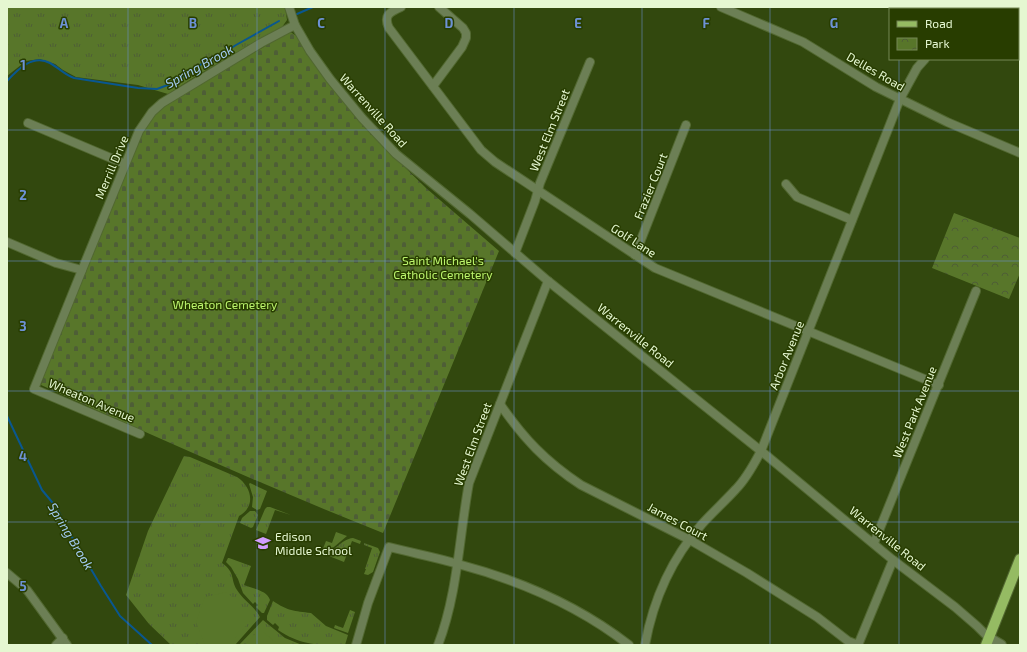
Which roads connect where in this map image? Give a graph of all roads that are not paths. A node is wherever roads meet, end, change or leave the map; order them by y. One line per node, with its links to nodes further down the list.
1 (289, 7): 5 (street, Warrenville Road)
2 (401, 7): 8 (street, Golf Lane)
3 (439, 7): 8 (street)
4 (721, 7): 9 (street, Delles Road)
5 (295, 25): 13 (street, Merrill Drive); 18 (street, Warrenville Road)
6 (924, 60): 9 (street, Arbor Avenue)
7 (590, 62): 15 (street, West Elm Street)
8 (433, 86): 15 (street, Golf Lane)
9 (900, 99): 12 (street, Delles Road); 16 (street, Arbor Avenue)
10 (28, 123): 13 (street)
11 (686, 125): 19 (street, Frazier Court)
12 (1020, 153)
13 (125, 164): 20 (street, Merrill Drive)
14 (786, 184): 16 (street)
15 (538, 192): 18 (street, West Elm Street); 19 (street, Golf Lane)
16 (852, 220): 23 (street, Arbor Avenue)
17 (7, 242): 20 (street)
18 (515, 253): 21 (street, Warrenville Road)
19 (635, 255): 23 (street, Golf Lane)
20 (82, 270): 25 (street, Merrill Drive)
21 (548, 281): 26 (street, West Elm Street); 28 (street, Warrenville Road)
22 (976, 290): 24 (street, West Park Avenue)
23 (808, 332): 24 (street, Golf Lane); 28 (street, Arbor Avenue)
24 (939, 385): 30 (street, West Park Avenue)
25 (34, 389): 27 (street, Wheaton Avenue)
26 (500, 404): 29 (street, James Court); 33 (street, West Elm Street)
27 (140, 434)
28 (761, 451): 29 (street, Arbor Avenue); 30 (street, Warrenville Road)
29 (690, 540): 41 (street, Arbor Avenue); 42 (street, James Court)
30 (874, 543): 32 (street, Warrenville Road)
31 (1020, 559): 36 (main road)
32 (893, 560): 36 (street, Warrenville Road); 42 (street)
33 (458, 564): 38 (street); 39 (street, West Elm Street); 40 (street)
34 (7, 573): 35 (street)
35 (65, 642): 37 (street)
36 (987, 642): 43 (street)
37 (56, 645)
38 (356, 645)
39 (438, 645)
40 (629, 645)
41 (645, 645)
42 (858, 645)
43 (1002, 645)

